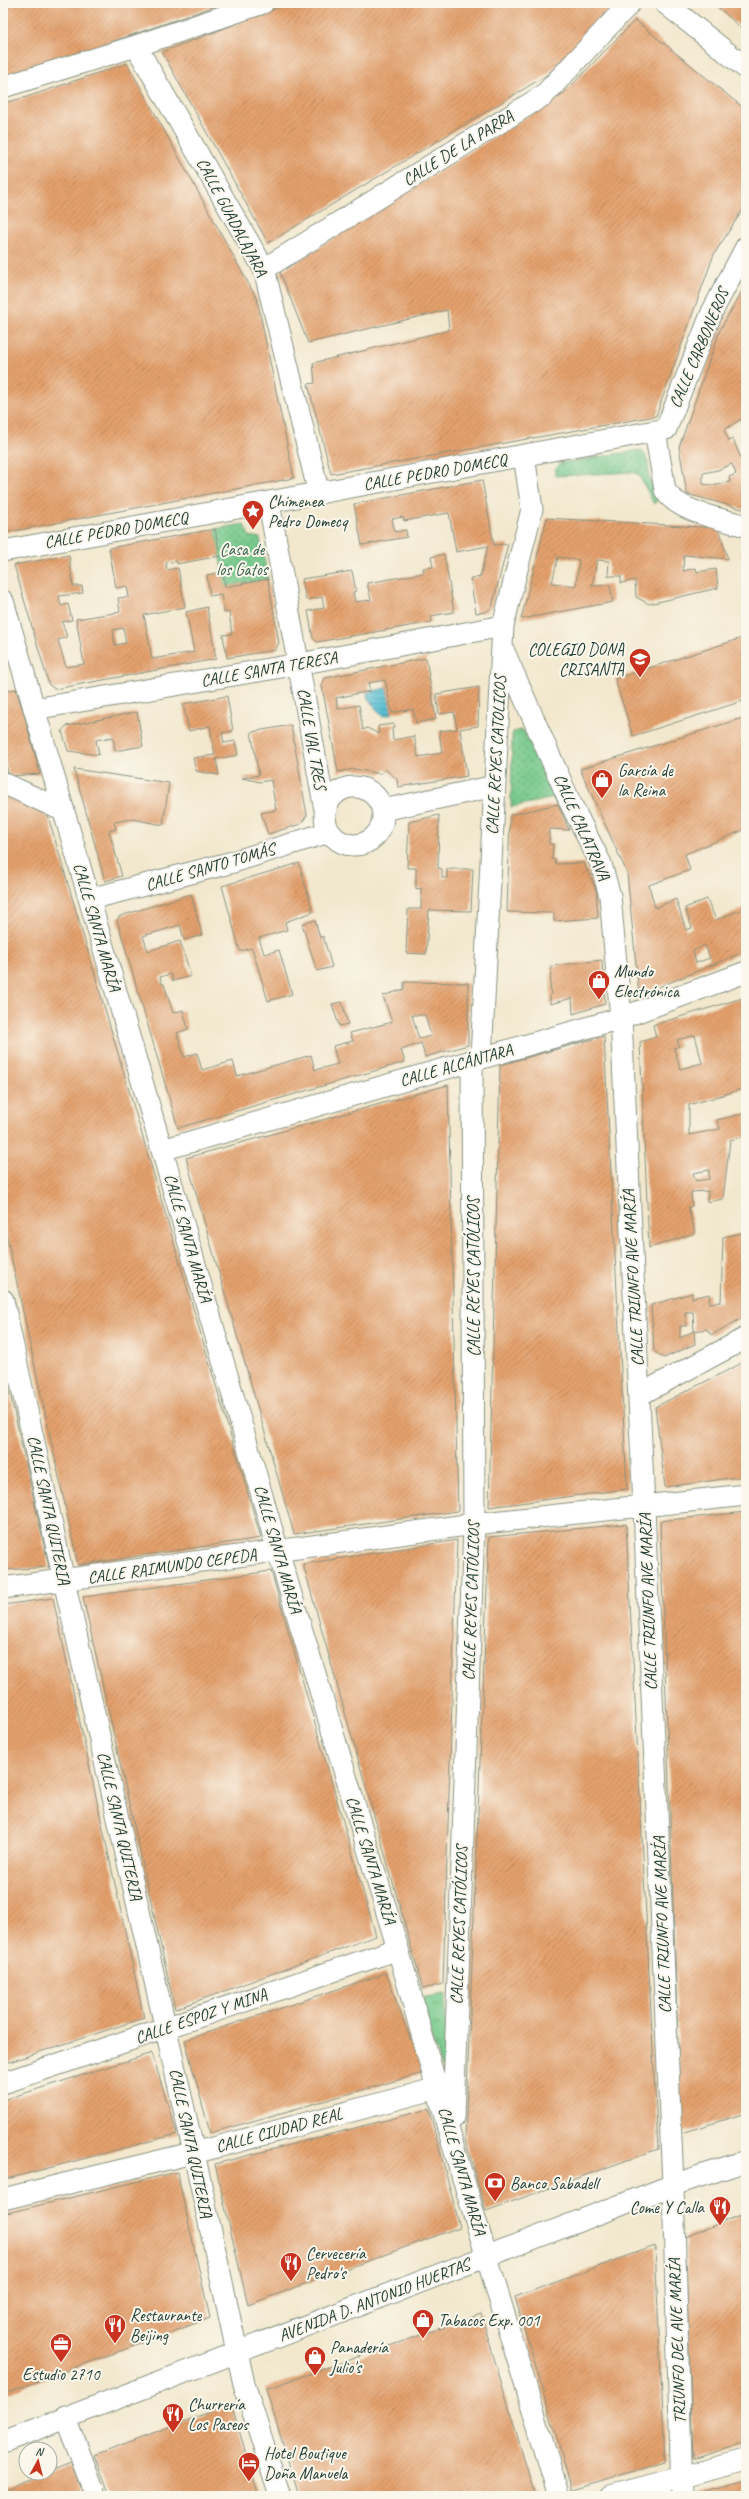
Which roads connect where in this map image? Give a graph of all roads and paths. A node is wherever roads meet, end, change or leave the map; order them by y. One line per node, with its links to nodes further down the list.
1 (263, 3): 4 (street)
2 (630, 3): 8 (street, CALLE DE LA PARRA)
3 (665, 3): 5 (street)
4 (136, 46): 6 (street); 8 (street, CALLE GUADALAJARA)
5 (746, 68)
6 (3, 87)
7 (746, 247): 9 (street, CALLE CARBONEROS)
8 (264, 269): 11 (street, CALLE GUADALAJARA)
9 (660, 430): 10 (street, CALLE PEDRO DOMECQ); 13 (street)
10 (524, 456): 11 (street, CALLE PEDRO DOMECQ); 16 (street, CALLE REYES CATOLICOS)
11 (319, 494): 12 (street, CALLE PEDRO DOMECQ)
12 (269, 503): 14 (street, CALLE PEDRO DOMECQ); 18 (street, CALLE VAL TRES)
13 (746, 526)
14 (3, 551)
15 (3, 601): 19 (street, CALLE SANTA MARÍA)
16 (503, 626): 17 (street, CALLE REYES CATOLICOS); 18 (street, CALLE SANTA TERESA)
17 (502, 647): 21 (street, CALLE REYES CATOLICOS); 28 (street, CALLE CALATRAVA)
18 (299, 664): 19 (street, CALLE SANTA TERESA); 22 (street, CALLE VAL TRES)
19 (34, 709): 24 (street, CALLE SANTA MARÍA)
20 (3, 783): 24 (street)
21 (495, 786): 23 (street); 29 (street, CALLE REYES CATOLICOS)
22 (325, 810): 23 (street); 25 (street)
23 (382, 810): 25 (street)
24 (64, 811): 26 (street, CALLE SANTA MARÍA)
25 (329, 832): 26 (street, CALLE SANTO TOMÁS)
26 (90, 899): 30 (street, CALLE SANTA MARÍA)
27 (746, 972): 28 (street, CALLE ALCÁNTARA)
28 (621, 1018): 29 (street, CALLE ALCÁNTARA); 33 (street, CALLE TRIUNFO AVE MARÍA)
29 (476, 1059): 30 (street, CALLE ALCÁNTARA); 36 (street, CALLE REYES CATÓLICOS)
30 (162, 1150): 37 (street, CALLE SANTA MARÍA)
31 (3, 1300): 38 (street, CALLE SANTA QUITERIA)
32 (746, 1338): 33 (street)
33 (639, 1394): 35 (street, CALLE TRIUNFO AVE MARÍA)
34 (746, 1495): 35 (street, CALLE RAIMUNDO CEPEDA)
35 (644, 1505): 36 (street, CALLE RAIMUNDO CEPEDA); 47 (street, CALLE TRIUNFO AVE MARÍA)
36 (474, 1524): 37 (street, CALLE RAIMUNDO CEPEDA); 44 (street, CALLE REYES CATÓLICOS)
37 (278, 1551): 38 (street, CALLE RAIMUNDO CEPEDA); 40 (street, CALLE SANTA MARÍA)
38 (64, 1581): 39 (street, CALLE RAIMUNDO CEPEDA); 41 (street, CALLE SANTA QUITERIA)
39 (3, 1588)
40 (398, 1949): 41 (street, CALLE ESPOZ Y MINA); 43 (street, CALLE SANTA MARÍA)
41 (166, 2028): 42 (street, CALLE ESPOZ Y MINA); 45 (street, CALLE SANTA QUITERIA)
42 (3, 2083)
43 (438, 2088): 44 (street, CALLE SANTA MARÍA); 45 (street, CALLE CIUDAD REAL)
44 (452, 2142): 49 (street, CALLE SANTA MARÍA)
45 (194, 2153): 48 (street, CALLE CIUDAD REAL); 50 (street, CALLE SANTA QUITERIA)
46 (746, 2161): 47 (street, AVENIDA D. ANTONIO HUERTAS)
47 (673, 2185): 49 (street, AVENIDA D. ANTONIO HUERTAS); 54 (street, TRIUNFO DEL AVE MARÍA)
48 (3, 2199)
49 (487, 2256): 50 (street, AVENIDA D. ANTONIO HUERTAS); 57 (street, CALLE SANTA MARÍA)
50 (237, 2353): 51 (street, AVENIDA D. ANTONIO HUERTAS); 56 (street, CALLE SANTA QUITERIA)
51 (65, 2416): 52 (street, AVENIDA D. ANTONIO HUERTAS); 55 (street)
52 (3, 2442)
53 (746, 2460): 54 (street)
54 (681, 2487): 58 (street)
55 (96, 2496)
56 (280, 2496)
57 (559, 2496)
58 (610, 2496)

